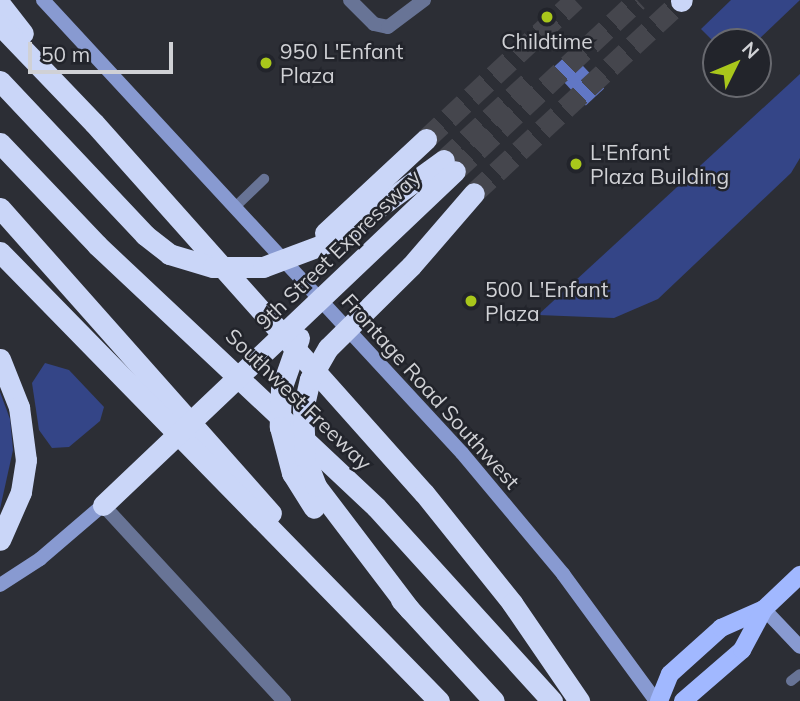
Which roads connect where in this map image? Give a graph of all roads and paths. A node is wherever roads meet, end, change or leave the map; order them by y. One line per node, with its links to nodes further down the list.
1 (43, 0): 13 (street, Frontage Road Southwest)
2 (350, 0): 3 (street)
3 (424, 0)
4 (0, 4): 7 (highway)
5 (0, 25): 7 (highway)
6 (0, 81): 14 (highway)
7 (94, 122): 30 (highway)
8 (426, 139): 14 (highway)
9 (0, 143): 29 (highway, Southwest Freeway)
10 (264, 179): 13 (lane)
11 (474, 193): 23 (highway)
12 (0, 208): 25 (highway)
13 (234, 208): 31 (street, Frontage Road Southwest)
14 (328, 237): 16 (highway, 9th Street Expressway)
15 (0, 252): 25 (highway)
16 (316, 305): 18 (highway, 9th Street Expressway); 23 (highway)
17 (0, 359): 19 (highway)
18 (103, 505): 21 (street); 26 (street)
19 (0, 540)
20 (800, 575): 22 (main road)
21 (0, 585)
22 (764, 608): 24 (street); 31 (main road); 32 (main road)
23 (410, 610): 28 (highway)
24 (800, 648)
25 (391, 653): 27 (highway)
26 (284, 701)
27 (439, 701)
28 (494, 701)
29 (552, 701)
30 (579, 701)
31 (657, 701)
32 (682, 701)

